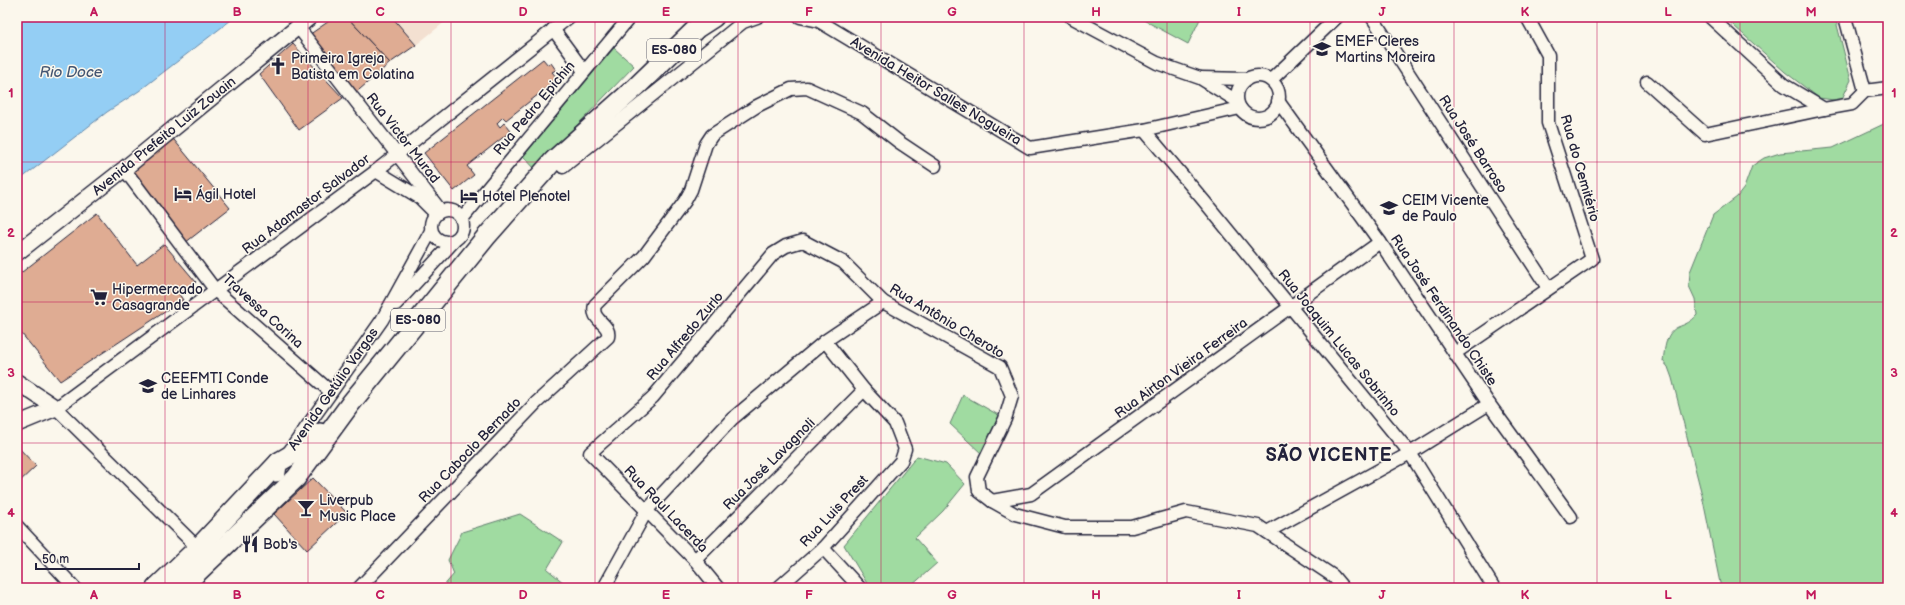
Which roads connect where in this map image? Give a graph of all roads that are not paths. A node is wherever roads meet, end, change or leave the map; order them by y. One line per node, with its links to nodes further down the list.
1 (310, 17): 14 (street, Avenida Prefeito Luiz Zouain)
2 (568, 17): 15 (street, Rua Adamastor Salvador)
3 (630, 17): 16 (street, Rua Pedro Epichin)
4 (714, 17): 21 (main road, ES-080)
5 (757, 17): 13 (street)
6 (800, 17): 27 (street, Avenida Heitor Salles Nogueira)
7 (1071, 17): 17 (street)
8 (1337, 17): 19 (street)
9 (1372, 17): 42 (street, Rua José Barroso)
10 (1527, 17): 42 (street, Rua do Cemitério)
11 (1710, 17): 26 (street)
12 (1845, 17): 23 (street)
13 (747, 19): 30 (street)
14 (298, 27): 28 (street, Rua Victor Murad); 31 (street, Avenida Prefeito Luiz Zouain)
15 (553, 29): 16 (street); 28 (street, Rua Adamastor Salvador)
16 (584, 71): 35 (street, Rua Pedro Epichin)
17 (1200, 78): 18 (street); 25 (street)
18 (1246, 80): 19 (street); 25 (street)
19 (1271, 80): 24 (street)
20 (1647, 82): 26 (street)
21 (636, 86): 30 (main road, ES-080); 37 (main road, ES-080)
22 (1888, 88): 23 (street)
23 (1865, 91): 26 (street)
24 (1278, 101): 25 (street); 40 (street, Rua José Ferdinando Chiste)
25 (1239, 105): 27 (street, Avenida Heitor Salles Nogueira)
26 (1824, 110)
27 (1144, 130): 45 (street, Rua Joaquim Lucas Sobrinho)
28 (397, 155): 32 (street, Rua Adamastor Salvador); 33 (street, Rua Victor Murad)
29 (935, 166): 70 (street, Rua Caboclo Bernado)
30 (563, 167): 37 (main road, ES-080)
31 (124, 170): 41 (street, Avenida Prefeito Luiz Zouain); 43 (street, Travessa Corina)
32 (376, 171): 33 (street, Rua Victor Murad); 43 (street, Rua Adamastor Salvador)
33 (422, 194): 34 (street, Rua Victor Murad)
34 (438, 212): 35 (street); 36 (street)
35 (462, 219): 38 (street)
36 (431, 231): 38 (street); 46 (street, Avenida Getúlio Vargas)
37 (486, 237): 52 (main road, ES-080)
38 (454, 241): 46 (street, Avenida Getúlio Vargas)
39 (803, 241): 44 (street, Rua Antônio Cheroto); 57 (street, Rua Alfredo Zurlo)
40 (1380, 242): 45 (street, Rua Airton Vieira Ferreira); 48 (street, Rua José Ferdinando Chiste)
41 (17, 253)
42 (1548, 288): 48 (street)
43 (216, 291): 51 (street, Travessa Corina); 54 (street, Rua Adamastor Salvador)
44 (883, 302): 47 (street); 59 (street, Rua Antônio Cheroto)
45 (1290, 306): 56 (street, Rua Joaquim Lucas Sobrinho); 59 (street, Rua Airton Vieira Ferreira)
46 (382, 320): 51 (street, Avenida Getúlio Vargas)
47 (825, 341): 50 (street); 60 (street)
48 (1455, 352): 53 (street, Rua José Ferdinando Chiste)
49 (17, 382): 54 (street)
50 (864, 390): 65 (street, Rua Luis Prest); 66 (street, Rua José Lavagnoli)
51 (331, 392): 58 (street, Avenida Getúlio Vargas)
52 (351, 403): 58 (main road, ES-080); 58 (main road, ES-080)
53 (1489, 404): 56 (street); 61 (street, Rua José Ferdinando Chiste)
54 (56, 408): 55 (street); 64 (street)
55 (17, 424)
56 (1410, 452): 63 (street); 76 (street, Rua Joaquim Lucas Sobrinho)
57 (590, 453): 60 (street, Rua Raul Lacerda)
58 (295, 459): 64 (main road, Avenida Getúlio Vargas / ES-080); 69 (main road, Avenida Getúlio Vargas / ES-080)
59 (992, 501): 63 (street, Rua Antônio Cheroto)
60 (647, 510): 66 (street, Rua Raul Lacerda); 71 (street)
61 (1571, 517)
62 (17, 526): 67 (street)
63 (1267, 532): 75 (street, Rua Antônio Cheroto)
64 (198, 548): 68 (main road, Avenida Getúlio Vargas / ES-080)
65 (823, 548): 73 (street, Rua Luis Prest); 74 (street)
66 (695, 560): 72 (street, Rua Raul Lacerda)
67 (75, 588)
68 (156, 588)
69 (181, 588)
70 (359, 588)
71 (604, 588)
72 (718, 588)
73 (778, 588)
74 (860, 588)
75 (1343, 588)
76 (1494, 588)

